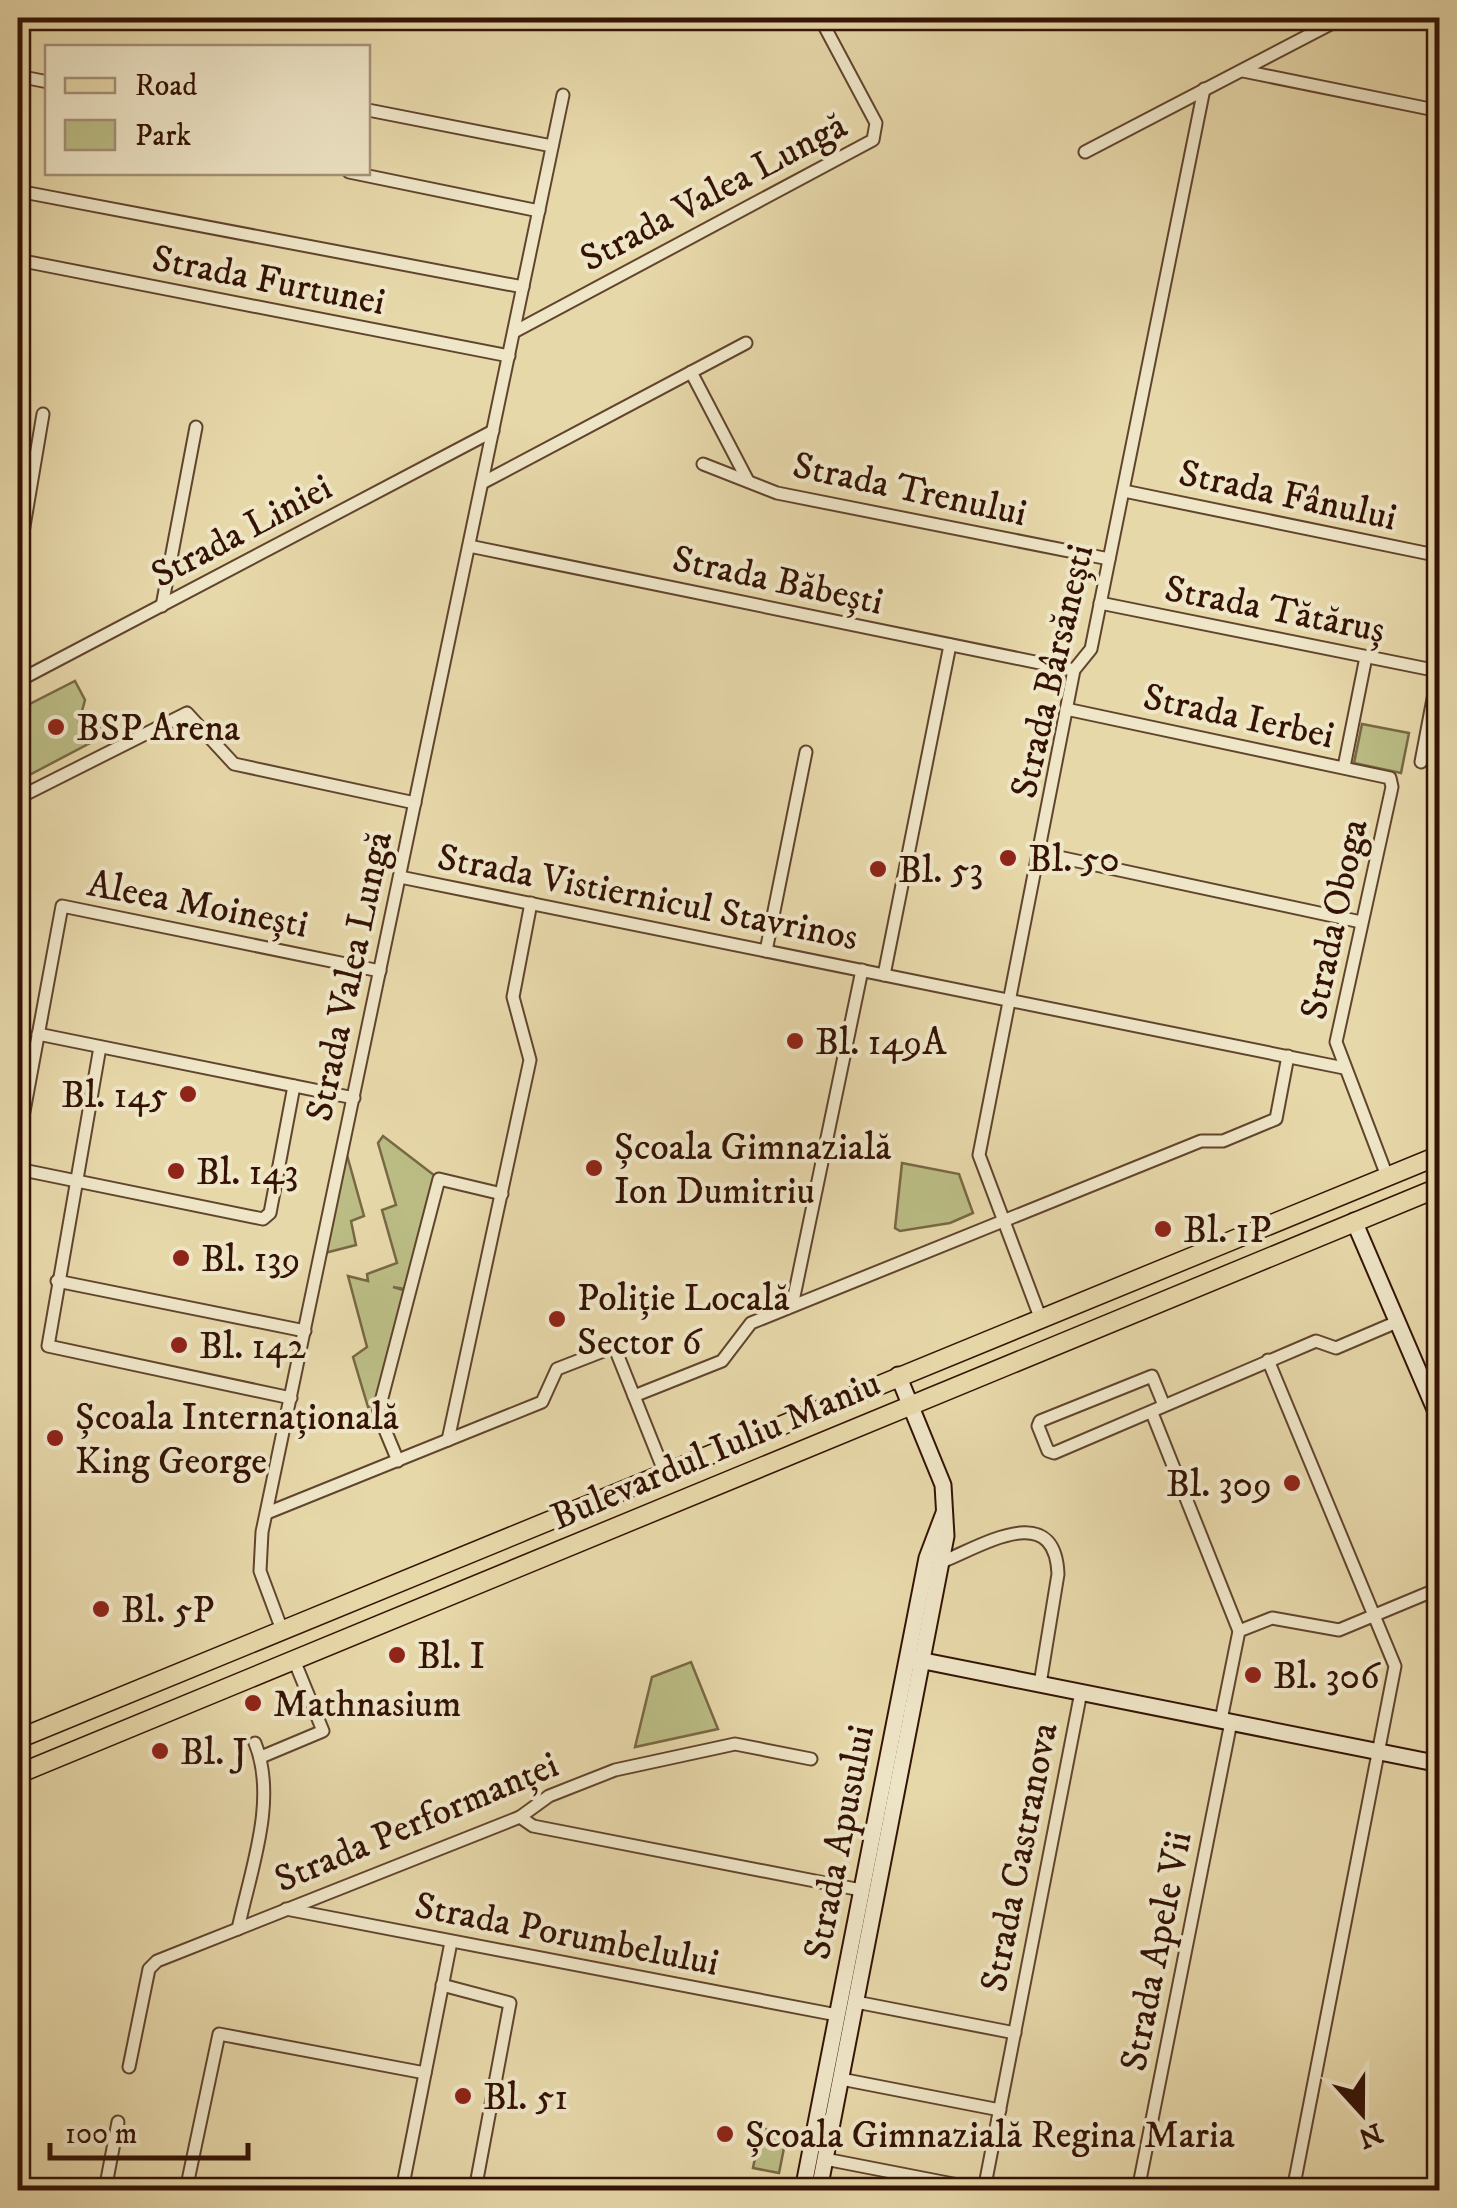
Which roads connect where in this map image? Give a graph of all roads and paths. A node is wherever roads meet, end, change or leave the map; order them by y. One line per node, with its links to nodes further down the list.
1 (820, 18): 17 (street, Strada Valea Lungă)
2 (1342, 18): 3 (street)
3 (1242, 70): 6 (street); 9 (street)
4 (18, 76): 5 (street)
5 (45, 81)
6 (1204, 90): 11 (street); 27 (street, Strada Bârsănești)
7 (563, 94): 10 (street, Strada Valea Lungă)
8 (370, 110): 10 (street)
9 (1440, 111)
10 (552, 146): 14 (street, Strada Valea Lungă)
11 (1085, 152)
12 (365, 175): 14 (street)
13 (18, 191): 16 (street)
14 (539, 211): 16 (street, Strada Valea Lungă)
15 (18, 260): 19 (street, Strada Furtunei)
16 (523, 288): 17 (street, Strada Valea Lungă)
17 (514, 332): 19 (street, Strada Valea Lungă)
18 (746, 343): 20 (street)
19 (509, 356): 23 (street, Strada Valea Lungă)
20 (692, 372): 25 (street); 26 (street)
21 (42, 414): 31 (street)
22 (196, 428): 33 (street)
23 (493, 430): 26 (street, Strada Valea Lungă); 33 (street, Strada Liniei)
24 (703, 464): 25 (street, Strada Trenului)
25 (748, 481): 30 (street, Strada Trenului)
26 (482, 483): 28 (street, Strada Valea Lungă)
27 (1124, 491): 29 (street, Strada Fânului); 30 (street, Strada Bârsănești)
28 (469, 546): 34 (street, Strada Băbești); 45 (street, Strada Valea Lungă)
29 (1440, 556)
30 (1109, 559): 32 (street, Strada Bârsănești)
31 (18, 562)
32 (1100, 603): 35 (street, Strada Tătăruș); 37 (street, Strada Bârsănești)
33 (162, 606): 38 (street, Strada Liniei)
34 (950, 645): 37 (street, Strada Băbești); 53 (street, Strada Vistiernicul Stavrinos)
35 (1366, 656): 36 (street, Strada Tătăruș); 42 (street)
36 (1439, 667): 41 (street)
37 (1074, 670): 39 (street, Strada Bârsănești)
38 (18, 681)
39 (1066, 709): 42 (street, Strada Ierbei); 46 (street, Strada Bârsănești)
40 (806, 752): 50 (street)
41 (1421, 762)
42 (1344, 767): 43 (street, Strada Ierbei)
43 (1392, 786): 49 (street, Strada Oboga)
44 (18, 798): 45 (street)
45 (415, 804): 47 (street, Strada Valea Lungă)
46 (1040, 853): 49 (street); 54 (street, Strada Bârsănești)
47 (400, 877): 48 (street, Strada Vistiernicul Stavrinos); 52 (street, Strada Valea Lungă)
48 (531, 904): 50 (street, Strada Vistiernicul Stavrinos); 67 (street)
49 (1360, 922): 58 (street, Strada Oboga)
50 (766, 951): 51 (street, Strada Vistiernicul Stavrinos)
51 (862, 970): 53 (street, Strada Vistiernicul Stavrinos); 71 (street)
52 (380, 971): 55 (street, Aleea Moinești); 60 (street, Strada Valea Lungă)
53 (884, 975): 54 (street, Strada Vistiernicul Stavrinos)
54 (1009, 1000): 57 (street, Strada Vistiernicul Stavrinos); 68 (street, Strada Bârsănești)
55 (38, 1034): 56 (street); 61 (street)
56 (100, 1047): 59 (street); 65 (street)
57 (1288, 1056): 58 (street, Strada Vistiernicul Stavrinos); 68 (street)
58 (1344, 1068): 64 (street, Strada Oboga)
59 (294, 1086): 60 (street); 65 (street)
60 (354, 1098): 74 (street, Strada Valea Lungă)
61 (18, 1142)
62 (1440, 1155): 64 (main road, Bulevardul Iuliu Maniu)
63 (18, 1169): 65 (street)
64 (1387, 1176): 72 (main road, Bulevardul Iuliu Maniu)
65 (75, 1181): 70 (street)
66 (1440, 1186): 69 (main road, Bulevardul Iuliu Maniu)
67 (502, 1194): 83 (street); 84 (street)
68 (1001, 1220): 71 (street); 72 (street, Strada Bârsănești)
69 (1354, 1221): 73 (main road); 79 (main road, Bulevardul Iuliu Maniu)
70 (57, 1281): 74 (street); 78 (street)
71 (792, 1306): 77 (street)
72 (1040, 1317): 76 (main road, Bulevardul Iuliu Maniu)
73 (1397, 1322): 75 (street); 82 (main road)
74 (305, 1332): 78 (street, Strada Valea Lungă)
75 (1268, 1360): 80 (street); 89 (street)
76 (898, 1375): 79 (main road, Strada Apusului); 85 (main road, Bulevardul Iuliu Maniu)
77 (634, 1396): 83 (street); 85 (street)
78 (291, 1398): 86 (street, Strada Valea Lungă)
79 (910, 1402): 87 (main road, Strada Apusului); 93 (main road, Bulevardul Iuliu Maniu)
80 (1164, 1403): 81 (street); 81 (street)
81 (1152, 1413): 91 (street)
82 (1440, 1421)
83 (448, 1440): 84 (street)
84 (398, 1461): 86 (street)
85 (664, 1472): 90 (main road, Bulevardul Iuliu Maniu)
86 (267, 1513): 90 (street, Strada Valea Lungă)
87 (935, 1559): 92 (main road, Strada Apusului); 94 (main road, Strada Apusului); 95 (street)
88 (1440, 1588): 89 (street)
89 (1374, 1616): 91 (street); 100 (street)
90 (282, 1630): 93 (main road); 98 (main road, Bulevardul Iuliu Maniu)
91 (1239, 1631): 97 (street, Strada Apele Vii)
92 (907, 1657): 94 (main road); 106 (main road, Strada Apusului)
93 (294, 1660): 101 (street); 104 (main road, Bulevardul Iuliu Maniu)
94 (924, 1661): 95 (main road); 111 (main road, Strada Apusului)
95 (1040, 1684): 96 (main road)
96 (1081, 1692): 97 (main road); 112 (street, Strada Castranova)
97 (1226, 1721): 100 (main road); 126 (street, Strada Apele Vii)
98 (18, 1740)
99 (255, 1743): 101 (street)
100 (1379, 1752): 103 (main road); 127 (street)
101 (260, 1757): 108 (street)
102 (811, 1758): 105 (street, Strada Performanței)
103 (1440, 1764)
104 (18, 1774)
105 (520, 1816): 106 (street); 107 (street, Strada Performanței)
106 (861, 1890): 111 (main road, Strada Apusului)
107 (286, 1909): 108 (street, Strada Performanței); 109 (street, Strada Porumbelului)
108 (238, 1928): 113 (street, Strada Performanței)
109 (451, 1942): 110 (street); 111 (street, Strada Porumbelului)
110 (442, 1986): 114 (street); 122 (street)
111 (844, 2005): 112 (street, Strada Castranova); 115 (main road, Strada Apusului); 115 (main road, Strada Apusului)
112 (1014, 2033): 116 (street, Strada Castranova)
113 (129, 2067)
114 (425, 2073): 120 (street); 121 (street)
115 (833, 2077): 116 (street); 118 (main road, Strada Apusului); 123 (main road, Strada Apusului)
116 (1000, 2110): 125 (street, Strada Castranova)
117 (118, 2122): 119 (street)
118 (825, 2159): 124 (main road, Strada Apusului); 125 (street, Strada Castranova)
119 (105, 2190)
120 (186, 2190)
121 (402, 2190)
122 (475, 2190)
123 (802, 2190)
124 (819, 2190)
125 (984, 2190)
126 (1138, 2190)
127 (1293, 2190)

